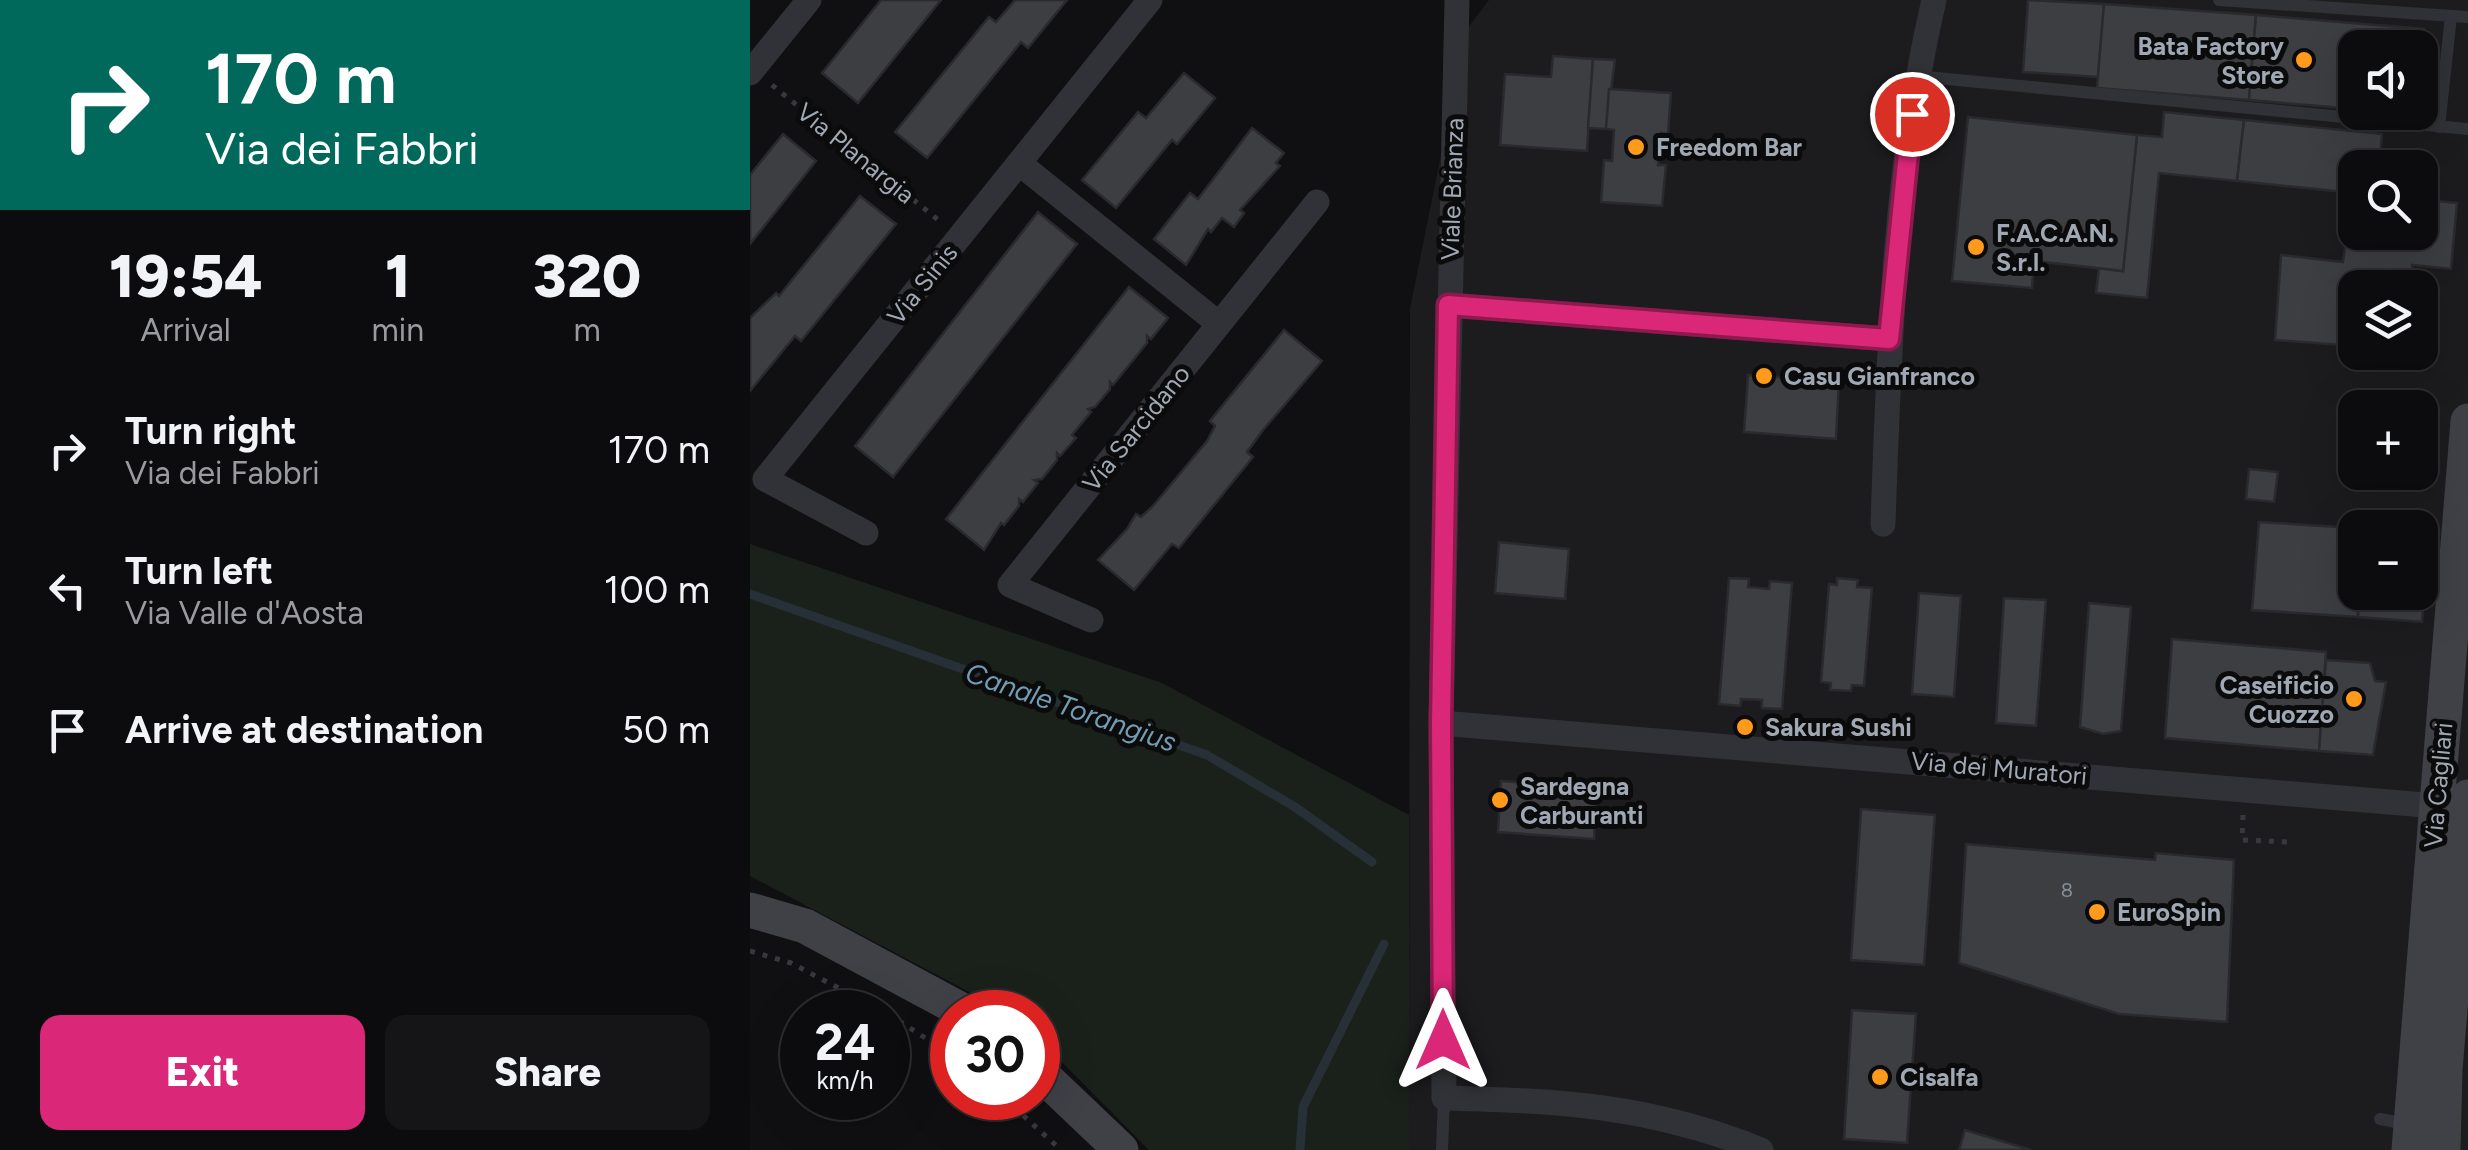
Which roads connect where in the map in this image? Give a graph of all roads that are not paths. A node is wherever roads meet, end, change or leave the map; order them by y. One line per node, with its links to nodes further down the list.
1 (809, 0): 8 (street)
2 (1150, 0): 12 (street, Via Sinis)
3 (1457, 0): 14 (street, Viale Brianza)
4 (1934, 0): 9 (street)
5 (2219, 0): 6 (lane)
6 (2451, 16): 7 (lane); 10 (lane)
7 (2468, 17)
8 (752, 71)
9 (1916, 76): 10 (lane); 16 (street)
10 (2439, 127): 11 (lane)
11 (2468, 129)
12 (1020, 164): 15 (street); 19 (street, Via Sinis)
13 (1318, 202): 15 (street, Via Sarcidano)
14 (1448, 305): 16 (street); 21 (street, Viale Brianza)
15 (1219, 324): 20 (street, Via Sarcidano)
16 (1889, 339): 18 (street)
17 (2468, 421): 22 (main road, Via Cagliari)
18 (1883, 524)
19 (866, 534)
20 (1092, 620)
21 (1441, 723): 22 (street, Via dei Muratori); 27 (street, Viale Brianza)
22 (2452, 802): 23 (main road, Via Cagliari); 28 (main road, Via Cagliari)
23 (2464, 896): 32 (main road, Via Cagliari)
24 (750, 910): 25 (main road)
25 (930, 993)
26 (1060, 1092): 30 (main road)
27 (1444, 1098): 29 (street); 31 (lane)
28 (2400, 1131)
29 (1751, 1148)
30 (1122, 1150)
31 (1442, 1150)
32 (2443, 1150)

